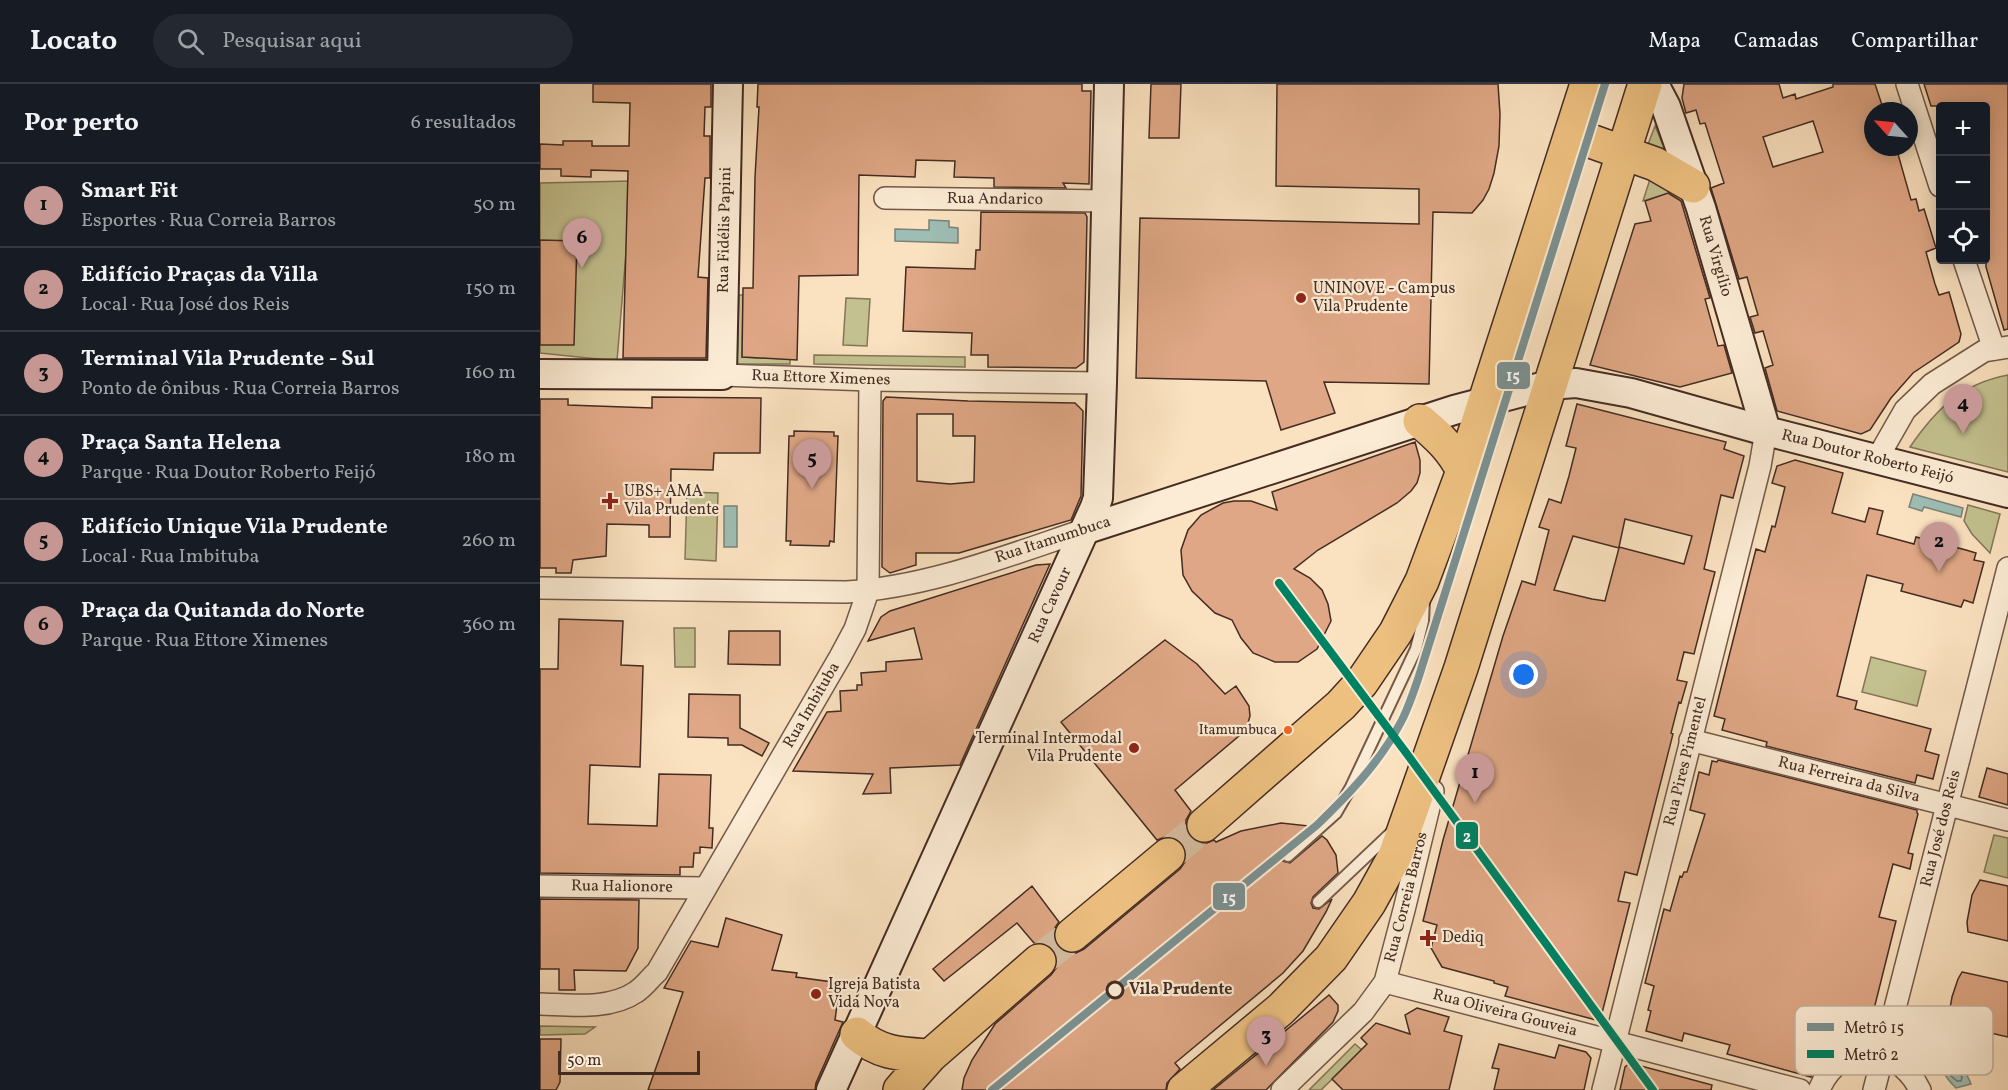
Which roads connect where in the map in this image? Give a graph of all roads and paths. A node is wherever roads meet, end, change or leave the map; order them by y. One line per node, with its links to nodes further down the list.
1 (728, 84): 16 (street, Rua Fidélis Papini)
2 (1109, 84): 12 (street, Rua Cavour)
3 (1587, 84): 7 (highway)
4 (1645, 84): 8 (highway)
5 (1654, 84): 10 (street, Rua Virgílio)
6 (1907, 84): 9 (street)
7 (1571, 134): 8 (highway); 20 (highway)
8 (1623, 153): 10 (highway); 19 (highway)
9 (1936, 171)
10 (1693, 186): 21 (street, Rua Virgílio)
11 (885, 198): 12 (street, Rua Andarico)
12 (1106, 201): 18 (street, Rua Cavour)
13 (1966, 264): 14 (street)
14 (2001, 348): 25 (street)
15 (540, 374): 16 (street, Rua Ettore Ximenes)
16 (722, 375): 17 (street, Rua Ettore Ximenes)
17 (870, 380): 18 (street, Rua Ettore Ximenes); 32 (street, Rua Imbituba)
18 (1102, 383): 28 (street, Rua Cavour)
19 (1549, 385): 20 (street, Rua Itamumbuca); 22 (street, Rua Doutor Roberto Feijó); 33 (highway)
20 (1485, 401): 23 (street, Rua Itamumbuca); 26 (highway)
21 (1758, 403): 22 (street); 24 (street, Rua Virgílio)
22 (1726, 420): 24 (street, Rua Doutor Roberto Feijó)
23 (1420, 421): 26 (highway); 28 (street, Rua Itamumbuca)
24 (1766, 431): 25 (street, Rua Doutor Roberto Feijó); 34 (street, Rua Pires Pimentel)
25 (1877, 459): 27 (street, Rua Doutor Roberto Feijó)
26 (1463, 471): 30 (highway)
27 (2008, 493)
28 (1087, 529): 32 (street, Rua Itamumbuca); 49 (street, Rua Cavour)
29 (2008, 568): 35 (street, Rua José dos Reis)
30 (1422, 581): 38 (highway); 40 (lane)
31 (540, 588): 32 (street, Rua Itamumbuca)
32 (868, 591): 42 (street, Rua Imbituba)
33 (1461, 668): 36 (highway); 46 (street, Rua Correia Barros)
34 (1690, 740): 35 (street, Rua Ferreira da Silva); 50 (street, Rua Pires Pimentel)
35 (1947, 805): 37 (street, Rua Ferreira da Silva); 48 (street, Rua José dos Reis)
36 (1413, 809): 43 (lane); 57 (highway)
37 (2008, 820)
38 (1203, 825)
39 (1168, 855): 44 (highway)
40 (1288, 856)
41 (540, 886): 42 (street, Rua Halionore)
42 (705, 888): 47 (street, Rua Imbituba)
43 (1318, 902)
44 (1072, 935)
45 (1039, 962): 51 (highway)
46 (1385, 982): 50 (street, Rua Oliveira Gouveia); 58 (street, Rua Correia Barros)
47 (540, 1004)
48 (1896, 1006)
49 (857, 1034): 51 (highway); 55 (street, Rua Cavour)
50 (1614, 1042): 59 (street, Rua Pires Pimentel); 60 (street, Rua Oliveira Gouveia)
51 (930, 1056): 56 (highway)
52 (1827, 1075): 61 (street)
53 (1878, 1075): 62 (street, Rua José dos Reis)
54 (1911, 1075): 63 (street)
55 (831, 1090)
56 (900, 1090)
57 (1184, 1090)
58 (1282, 1090)
59 (1603, 1090)
60 (1800, 1090)
61 (1819, 1090)
62 (1874, 1090)
63 (1920, 1090)

